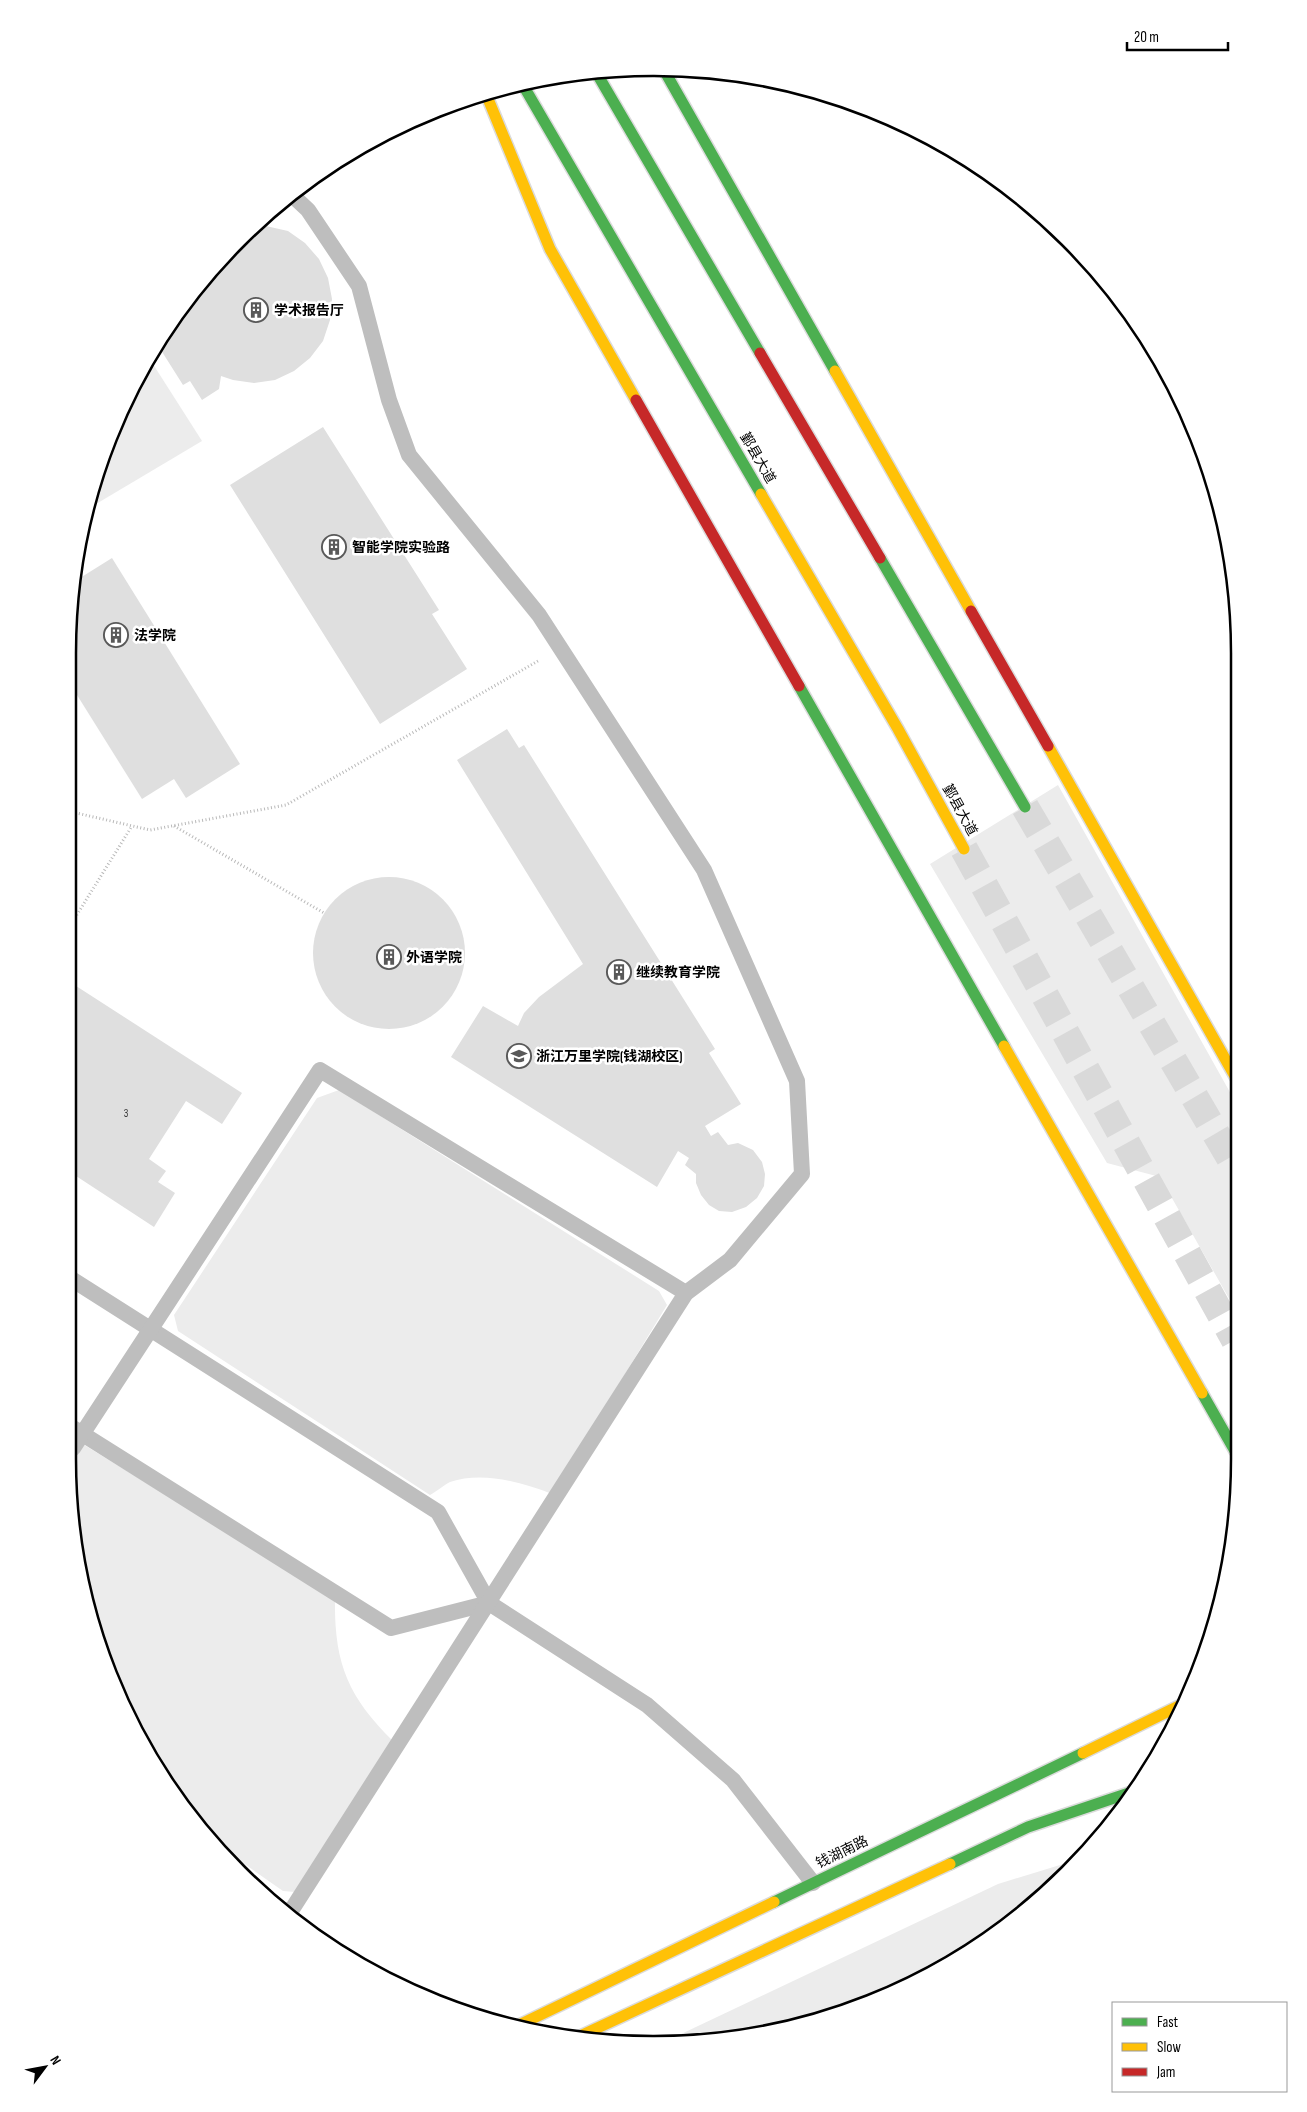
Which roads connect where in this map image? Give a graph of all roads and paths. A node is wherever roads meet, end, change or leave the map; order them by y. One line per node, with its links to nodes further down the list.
1 (668, 76): 14 (main road)
2 (600, 79): 7 (main road)
3 (526, 91): 11 (main road, 鄞县大道)
4 (489, 101): 18 (main road)
5 (297, 200): 6 (lane)
6 (561, 648): 10 (path); 16 (lane)
7 (1025, 807)
8 (76, 813): 9 (path)
9 (132, 826): 10 (path); 13 (path)
10 (173, 826): 12 (path)
11 (964, 848)
12 (324, 913)
13 (76, 915)
14 (1231, 1069)
15 (76, 1282): 17 (lane)
16 (686, 1293): 17 (lane); 22 (lane)
17 (151, 1328): 20 (lane); 22 (lane)
18 (1191, 1373): 19 (main road); 21 (main road)
19 (1231, 1422)
20 (77, 1431): 22 (lane)
21 (1231, 1443)
22 (489, 1603): 25 (lane); 26 (lane)
23 (1174, 1708): 25 (main road, 钱湖南路)
24 (1121, 1796): 28 (main road)
25 (814, 1883): 27 (main road, 钱湖南路)
26 (293, 1908)
27 (526, 2021)
28 (588, 2032)

